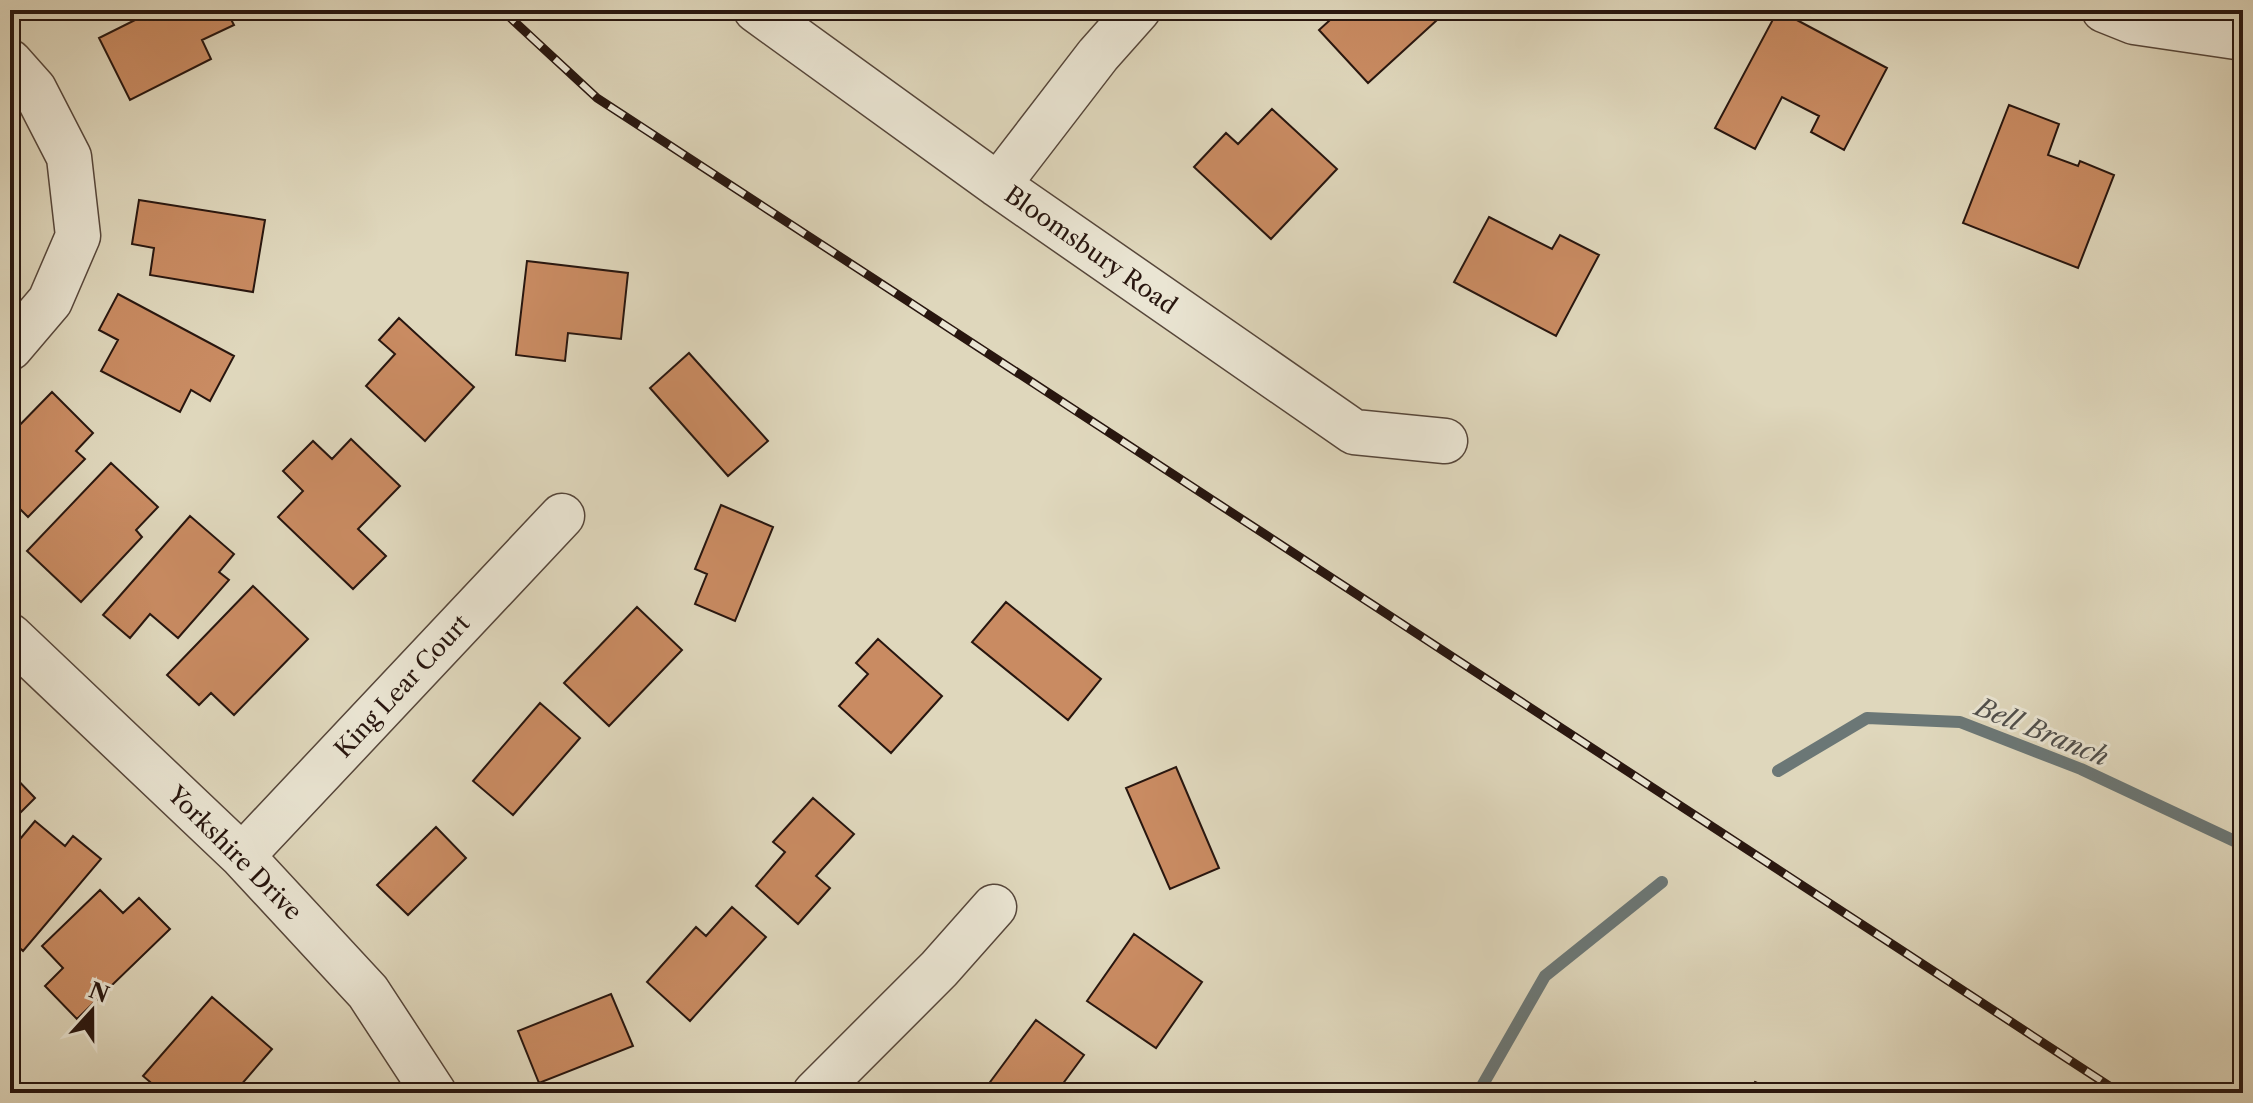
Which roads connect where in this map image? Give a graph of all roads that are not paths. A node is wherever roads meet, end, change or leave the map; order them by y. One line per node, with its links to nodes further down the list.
1 (756, 10): 6 (street, Bloomsbury Road)
2 (1138, 10): 6 (street)
3 (2104, 10): 4 (street)
4 (2243, 38)
5 (10, 62): 7 (street)
6 (998, 185): 8 (street, Bloomsbury Road)
7 (10, 348)
8 (1445, 441)
9 (562, 516): 11 (street, King Lear Court)
10 (10, 636): 11 (street, Yorkshire Drive)
11 (242, 856): 13 (street, Yorkshire Drive)
12 (994, 907): 14 (street)
13 (434, 1093)
14 (815, 1093)

